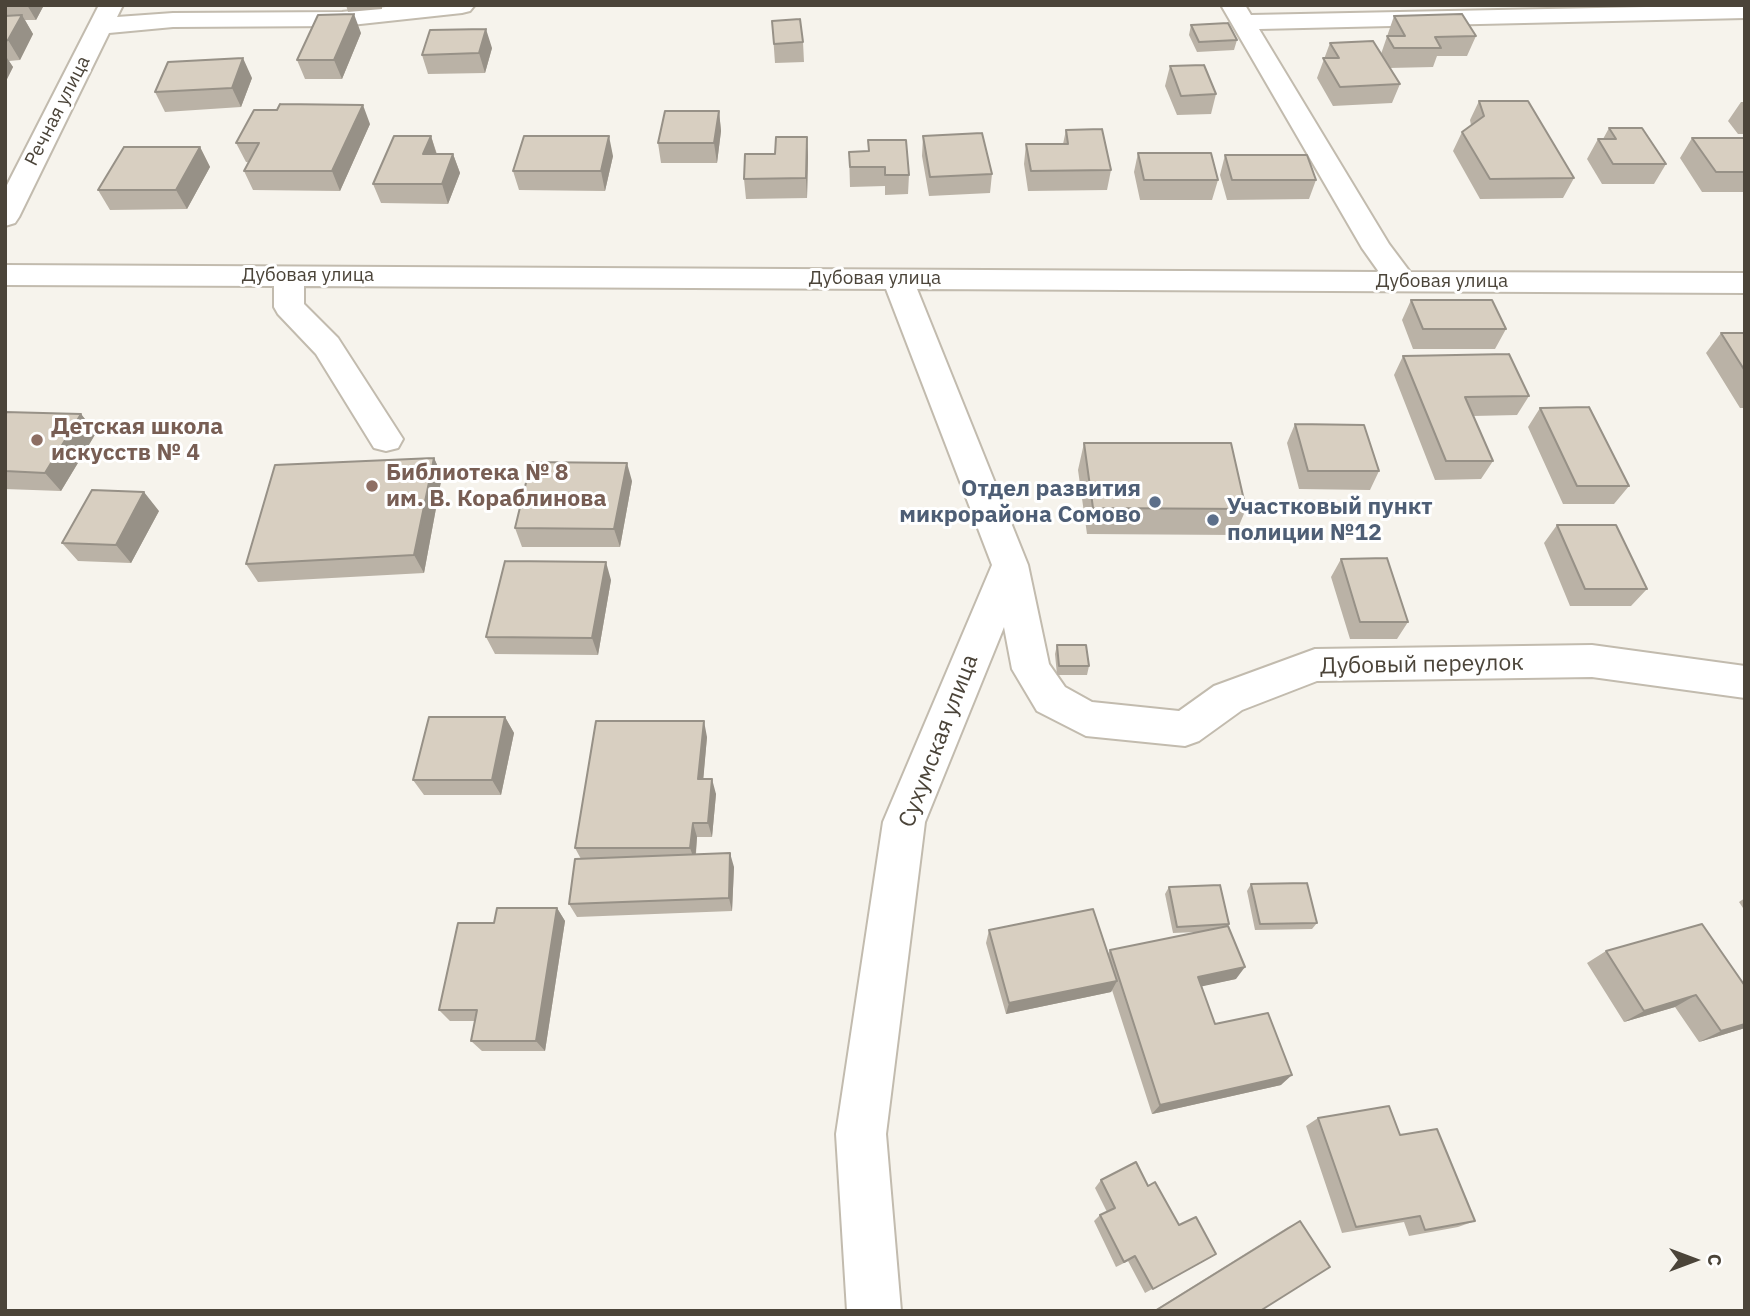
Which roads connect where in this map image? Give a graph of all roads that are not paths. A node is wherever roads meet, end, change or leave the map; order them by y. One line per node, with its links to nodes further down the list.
1 (462, 6): 4 (street)
2 (1745, 11): 3 (street)
3 (1239, 14): 9 (street)
4 (106, 16): 5 (street, Речная улица)
5 (5, 218)
6 (5, 275): 7 (street, Дубовая улица)
7 (289, 276): 8 (street, Дубовая улица); 11 (street)
8 (898, 280): 9 (street, Дубовая улица); 12 (street)
9 (1401, 281): 10 (street, Дубовая улица)
10 (1745, 283)
11 (386, 439)
12 (1010, 565): 13 (street, Дубовый переулок); 14 (street, Сухумская улица)
13 (1745, 682)
14 (874, 1311)

